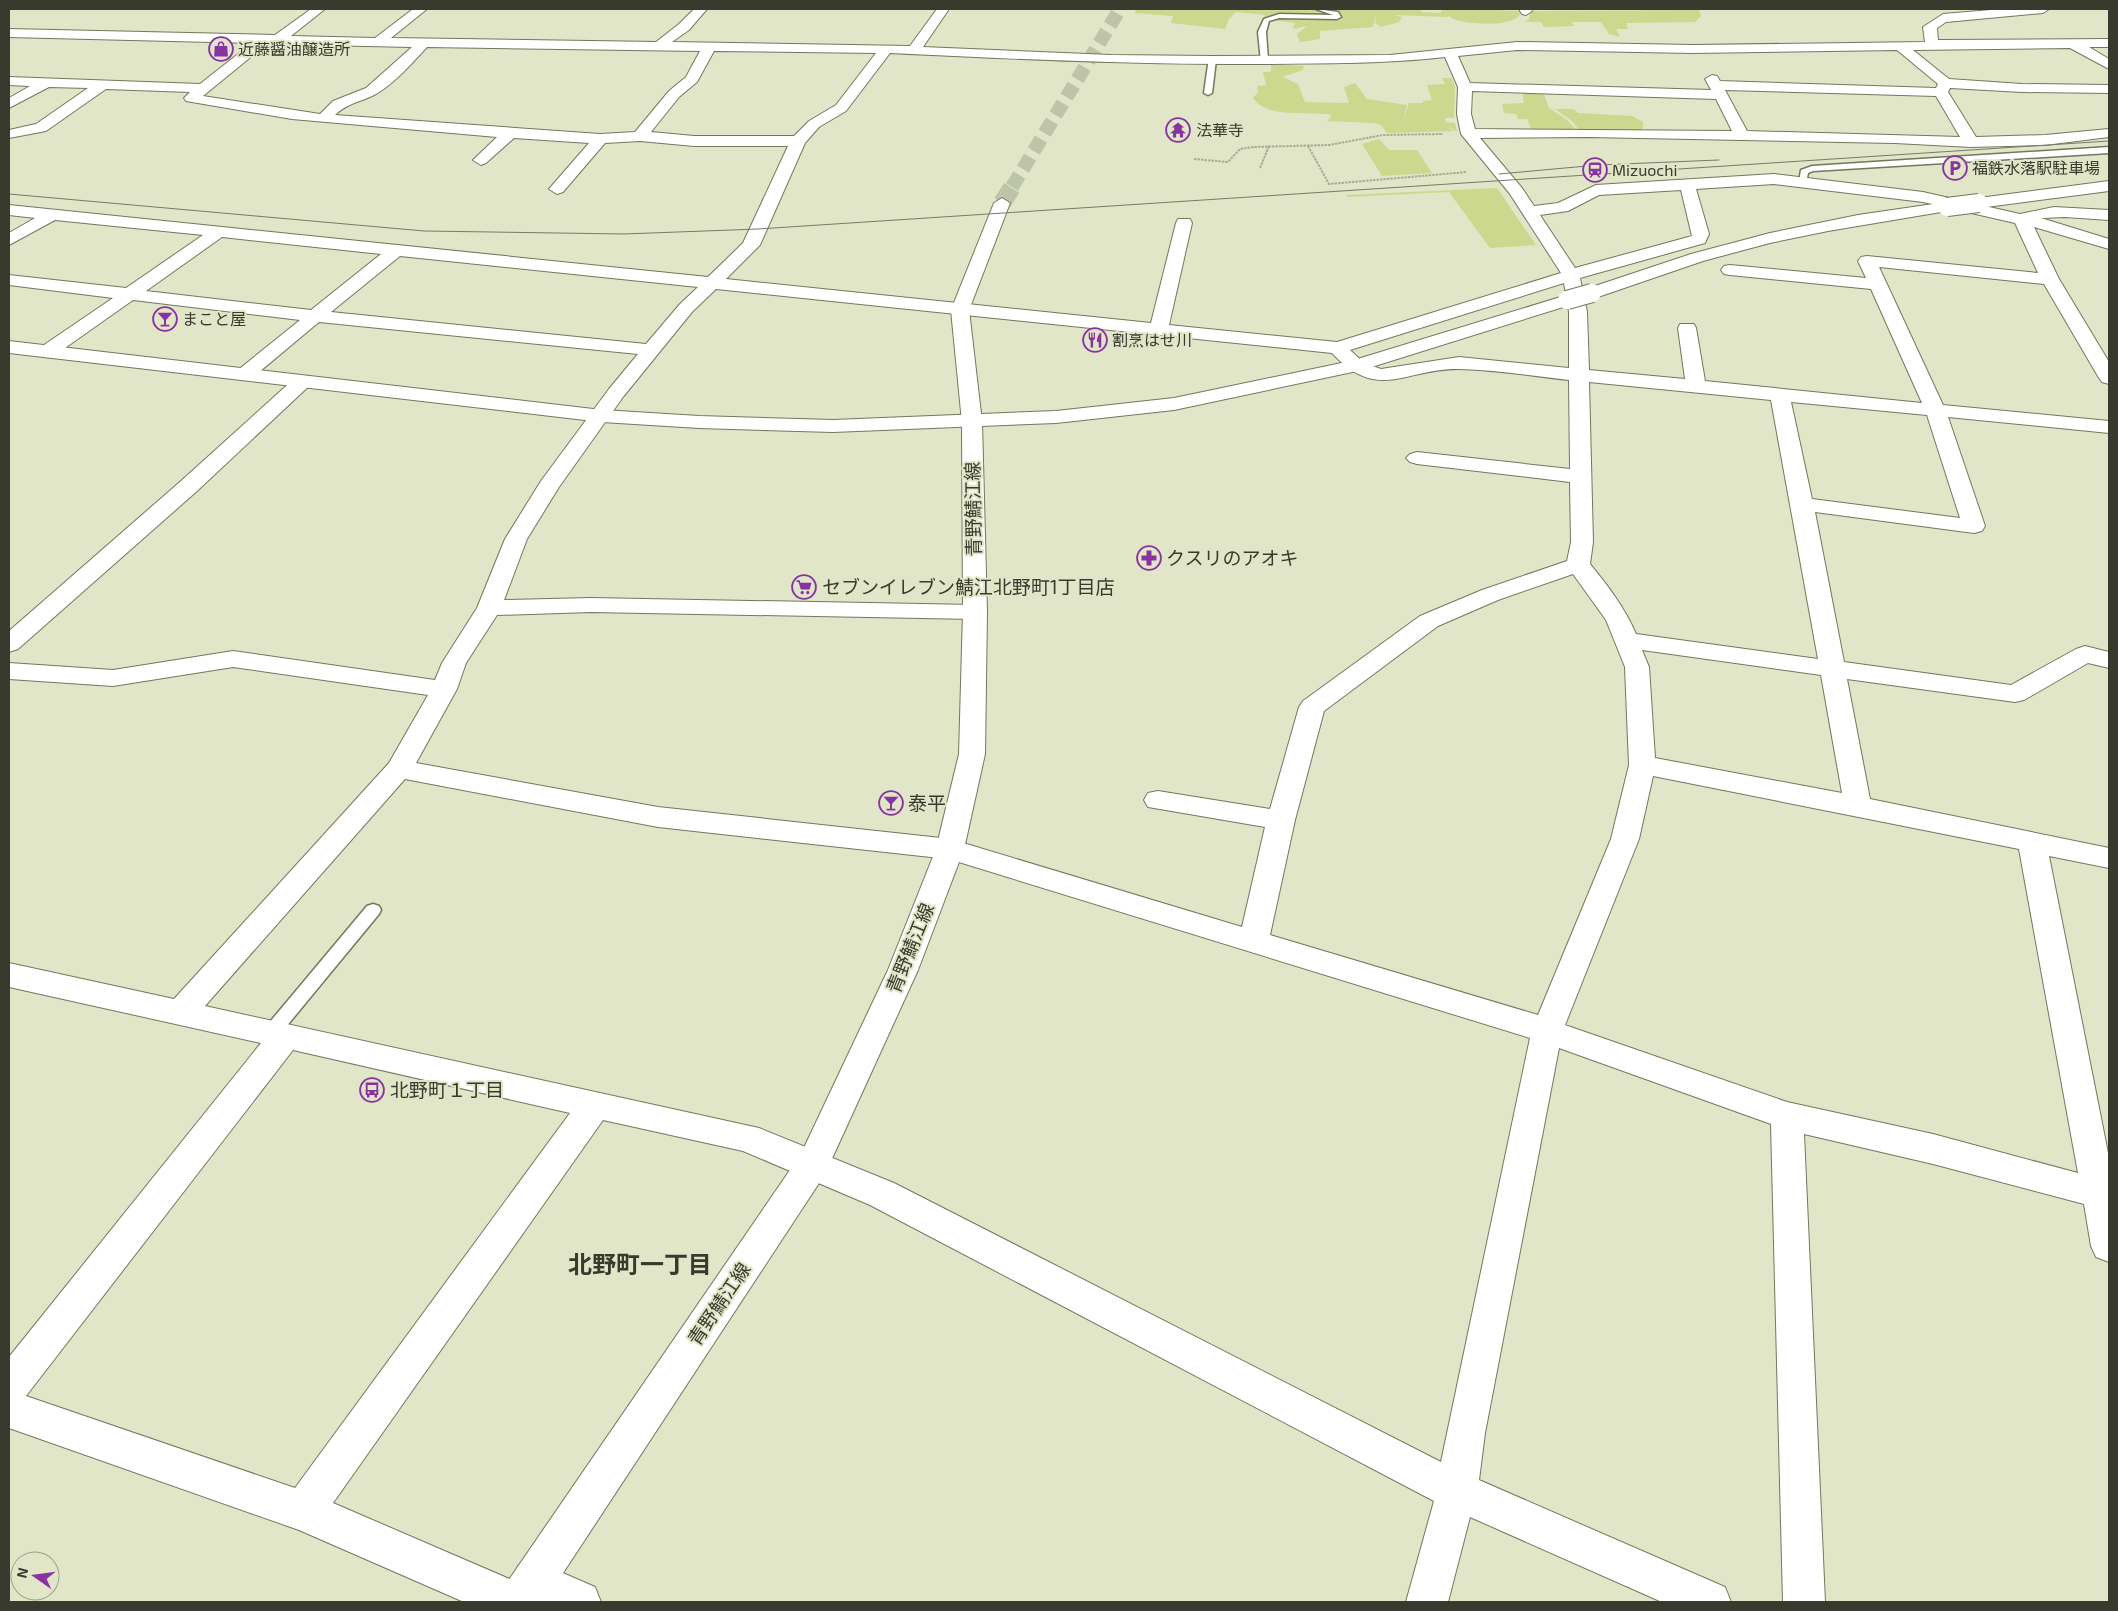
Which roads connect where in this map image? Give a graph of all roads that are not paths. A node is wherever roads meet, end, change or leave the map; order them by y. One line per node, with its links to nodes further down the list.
1 (319, 9): 11 (street)
2 (421, 9): 12 (street)
3 (701, 9): 17 (street)
4 (943, 9): 23 (street)
5 (1319, 9): 26 (lane)
6 (2044, 9): 7 (street)
7 (2009, 12): 8 (street); 18 (street)
8 (2022, 23)
9 (9, 33): 11 (street)
10 (2036, 33): 16 (street)
11 (270, 40): 12 (street); 33 (street)
12 (378, 42): 13 (street)
13 (424, 42): 17 (street); 38 (street)
14 (2072, 43): 15 (street); 16 (street); 27 (street)
15 (2109, 43)
16 (2049, 44): 18 (street)
17 (660, 45): 19 (street)
18 (1935, 46): 20 (street)
19 (709, 47): 21 (street); 43 (street)
20 (1902, 47): 22 (street); 32 (street)
21 (886, 49): 23 (street); 46 (street)
22 (1693, 50): 24 (street); 35 (street)
23 (913, 51): 25 (street)
24 (1450, 53): 26 (street); 31 (street)
25 (1212, 60): 26 (street); 36 (lane)
26 (1264, 60)
27 (2109, 65)
28 (9, 81): 29 (street)
29 (45, 83): 30 (street); 37 (street)
30 (102, 85): 33 (street); 40 (street)
31 (1465, 87): 35 (street); 41 (street)
32 (1943, 87): 34 (street); 35 (street); 47 (street)
33 (204, 88): 38 (street)
34 (2109, 89)
35 (1719, 90): 44 (street)
36 (1208, 93)
37 (9, 104)
38 (324, 118): 39 (street)
39 (511, 132): 45 (street); 49 (street)
40 (9, 134)
41 (1469, 134): 44 (street); 56 (street)
42 (2109, 134): 47 (street)
43 (640, 136): 45 (street); 46 (street)
44 (1743, 137): 47 (street)
45 (600, 139): 53 (street)
46 (798, 141): 69 (street)
47 (1971, 142)
48 (2109, 150): 50 (lane)
49 (481, 160)
50 (1803, 182): 51 (street); 59 (street)
51 (1687, 184): 56 (street); 66 (street)
52 (2109, 186): 80 (street, bridge)
53 (557, 189)
54 (1002, 203): 72 (street, 青野鯖江線)
55 (9, 210): 57 (street)
56 (1528, 211): 66 (street)
57 (51, 214): 61 (street); 62 (street)
58 (2109, 215): 59 (street)
59 (2022, 219): 63 (street); 67 (street)
60 (1184, 223): 74 (street)
61 (220, 232): 64 (street); 71 (street)
62 (9, 240)
63 (2109, 244)
64 (396, 250): 69 (street); 73 (street)
65 (1730, 270): 70 (street)
66 (1571, 275): 77 (street); 82 (street)
67 (2050, 279): 70 (street); 83 (street)
68 (9, 280): 71 (street)
69 (709, 284): 72 (street); 78 (street)
70 (1878, 284): 87 (street)
71 (128, 294): 73 (street); 79 (street)
72 (960, 310): 74 (street); 89 (street, 青野鯖江線)
73 (313, 316): 78 (street); 81 (street)
74 (1159, 328): 77 (street)
75 (1687, 328): 85 (street)
76 (9, 348): 79 (street)
77 (1338, 348): 80 (street)
78 (651, 350): 88 (street)
79 (48, 351): 81 (street)
80 (1355, 366): 82 (street); 89 (street)
81 (245, 374): 84 (street)
82 (1579, 374): 85 (street); 92 (street)
83 (2109, 378)
84 (302, 382): 88 (street); 98 (street)
85 (1696, 387): 86 (street)
86 (1780, 395): 87 (street); 93 (street)
87 (1936, 411): 90 (street); 93 (street)
88 (602, 416): 89 (street); 95 (street)
89 (972, 422): 96 (street, 青野鯖江線)
90 (2109, 427)
91 (1416, 458): 92 (street)
92 (1582, 477): 94 (street)
93 (1802, 504): 100 (street)
94 (1578, 566): 97 (street); 107 (street)
95 (489, 608): 96 (street); 102 (street)
96 (975, 612): 109 (street, 青野鯖江線)
97 (1626, 640): 100 (street); 103 (street)
98 (9, 644)
99 (2109, 660): 100 (street)
100 (1832, 669): 106 (street)
101 (9, 671): 102 (street)
102 (444, 689): 104 (street)
103 (1642, 765): 106 (street); 115 (street)
104 (399, 769): 109 (street); 114 (street)
105 (1158, 800): 107 (street)
106 (1858, 806): 108 (street)
107 (1281, 820): 112 (street)
108 (2032, 843): 110 (street); 120 (street)
109 (950, 849): 112 (street); 119 (street, 青野鯖江線)
110 (2109, 858)
111 (373, 910): 116 (lane)
112 (1253, 942): 115 (street)
113 (9, 975): 114 (street)
114 (179, 1014): 116 (street)
115 (1547, 1032): 118 (street); 124 (street)
116 (277, 1036): 117 (street); 122 (street)
117 (595, 1105): 119 (street); 125 (street)
118 (1788, 1116): 120 (street); 130 (street)
119 (813, 1164): 124 (street); 126 (street, 青野鯖江線)
120 (2105, 1195): 121 (street)
121 (2109, 1246)
122 (9, 1387)
123 (9, 1409): 125 (street)
124 (1457, 1491): 128 (street); 129 (street)
125 (303, 1511): 126 (street)
126 (522, 1595): 127 (street)
127 (580, 1602)
128 (1427, 1602)
129 (1710, 1602)
130 (1804, 1602)

